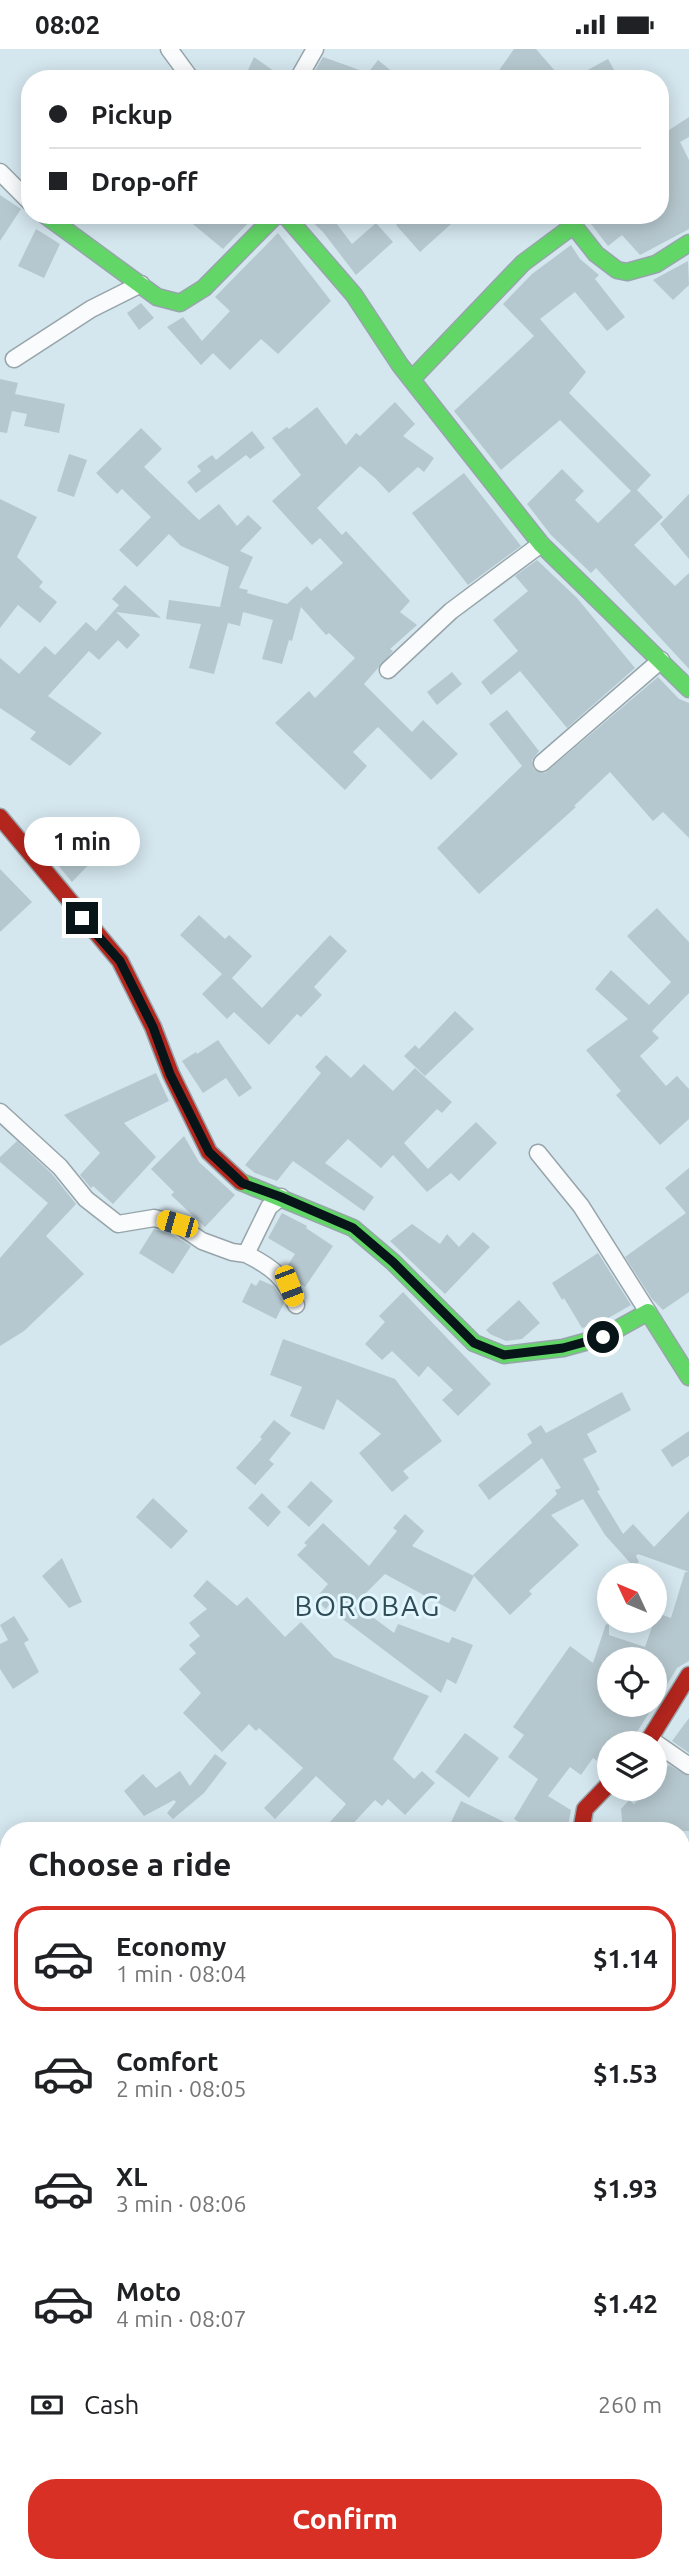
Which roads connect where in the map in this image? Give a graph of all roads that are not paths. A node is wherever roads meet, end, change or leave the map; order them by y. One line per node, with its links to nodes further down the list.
1 (169, 49): 3 (street)
2 (315, 49): 4 (street)
3 (184, 70)
4 (303, 70)
5 (0, 172): 6 (street)
6 (21, 193)
7 (58, 224): 11 (street)
8 (266, 224): 11 (street)
9 (293, 224): 13 (street)
10 (689, 243): 13 (street)
11 (141, 284): 12 (street)
12 (14, 359)
13 (412, 379): 14 (street)
14 (541, 544): 15 (street); 16 (street)
15 (662, 660): 17 (street); 18 (street)
16 (387, 670)
17 (689, 689)
18 (542, 764)
19 (0, 817): 22 (street)
20 (0, 1112): 23 (street)
21 (538, 1153): 25 (street)
22 (281, 1197): 23 (street); 25 (street)
23 (246, 1254): 24 (street)
24 (296, 1305)
25 (648, 1312): 26 (street)
26 (689, 1377)
27 (689, 1675): 28 (street)
28 (655, 1731)
29 (667, 1752): 30 (street)
30 (689, 1766)
31 (597, 1796): 32 (street)
32 (583, 1822)

